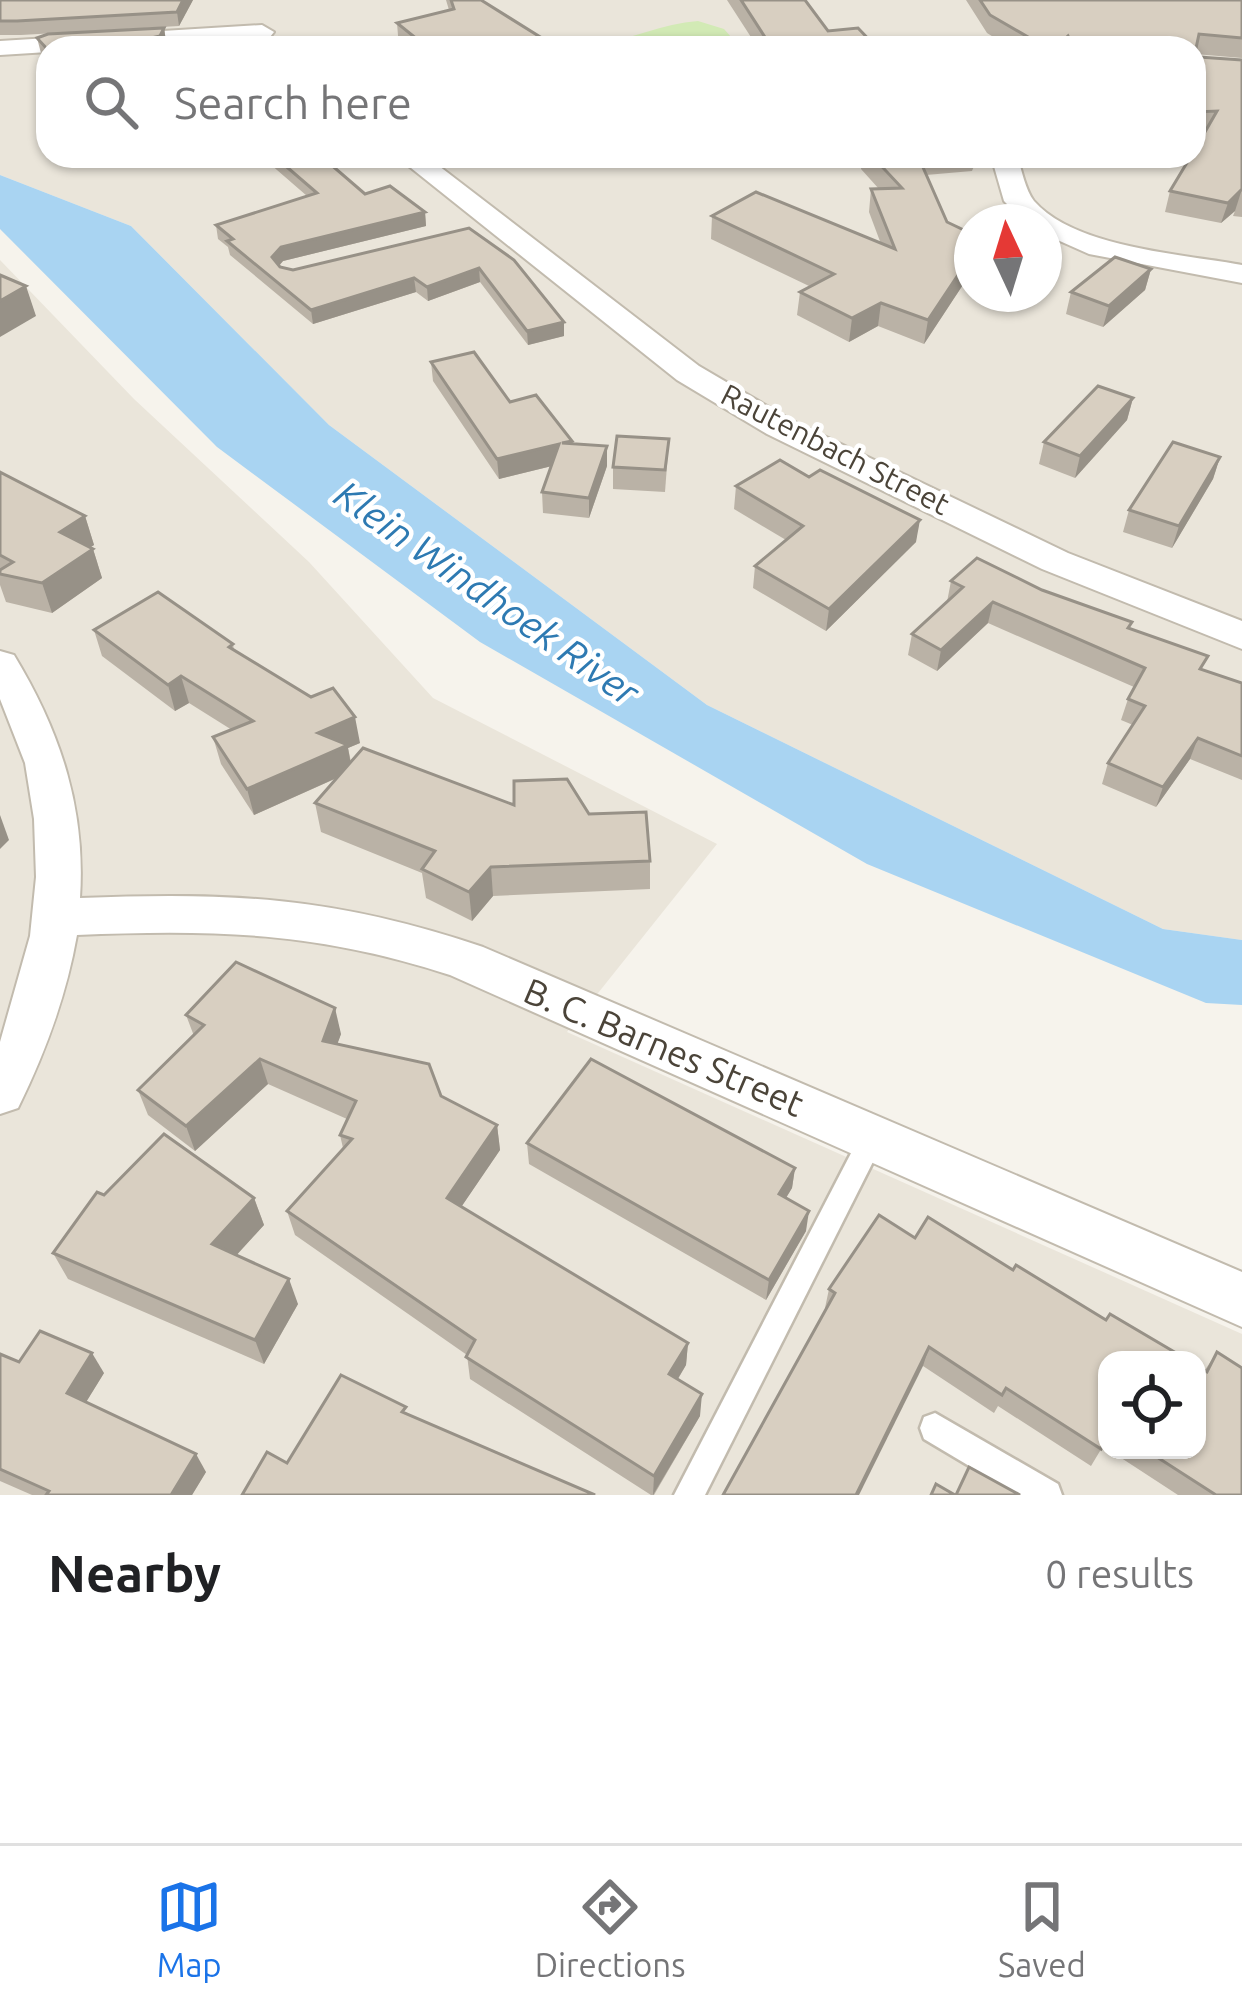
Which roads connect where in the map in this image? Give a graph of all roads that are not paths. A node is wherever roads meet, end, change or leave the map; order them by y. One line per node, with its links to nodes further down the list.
1 (224, 11): 2 (street)
2 (265, 36)
3 (36, 47): 4 (street)
4 (0, 48)
5 (424, 168): 8 (street, Rautenbach Street)
6 (1008, 168): 7 (street)
7 (1021, 204)
8 (494, 222): 10 (street); 12 (street, Rautenbach Street)
9 (1062, 232): 11 (street)
10 (450, 233)
11 (1242, 274)
12 (1242, 636)
13 (0, 665): 14 (street)
14 (57, 917): 15 (street); 16 (street, B. C. Barnes Street)
15 (6, 1068)
16 (872, 1138): 17 (street, B. C. Barnes Street); 19 (lane)
17 (1242, 1300)
18 (935, 1428): 20 (lane)
19 (688, 1495)
20 (1047, 1495)

